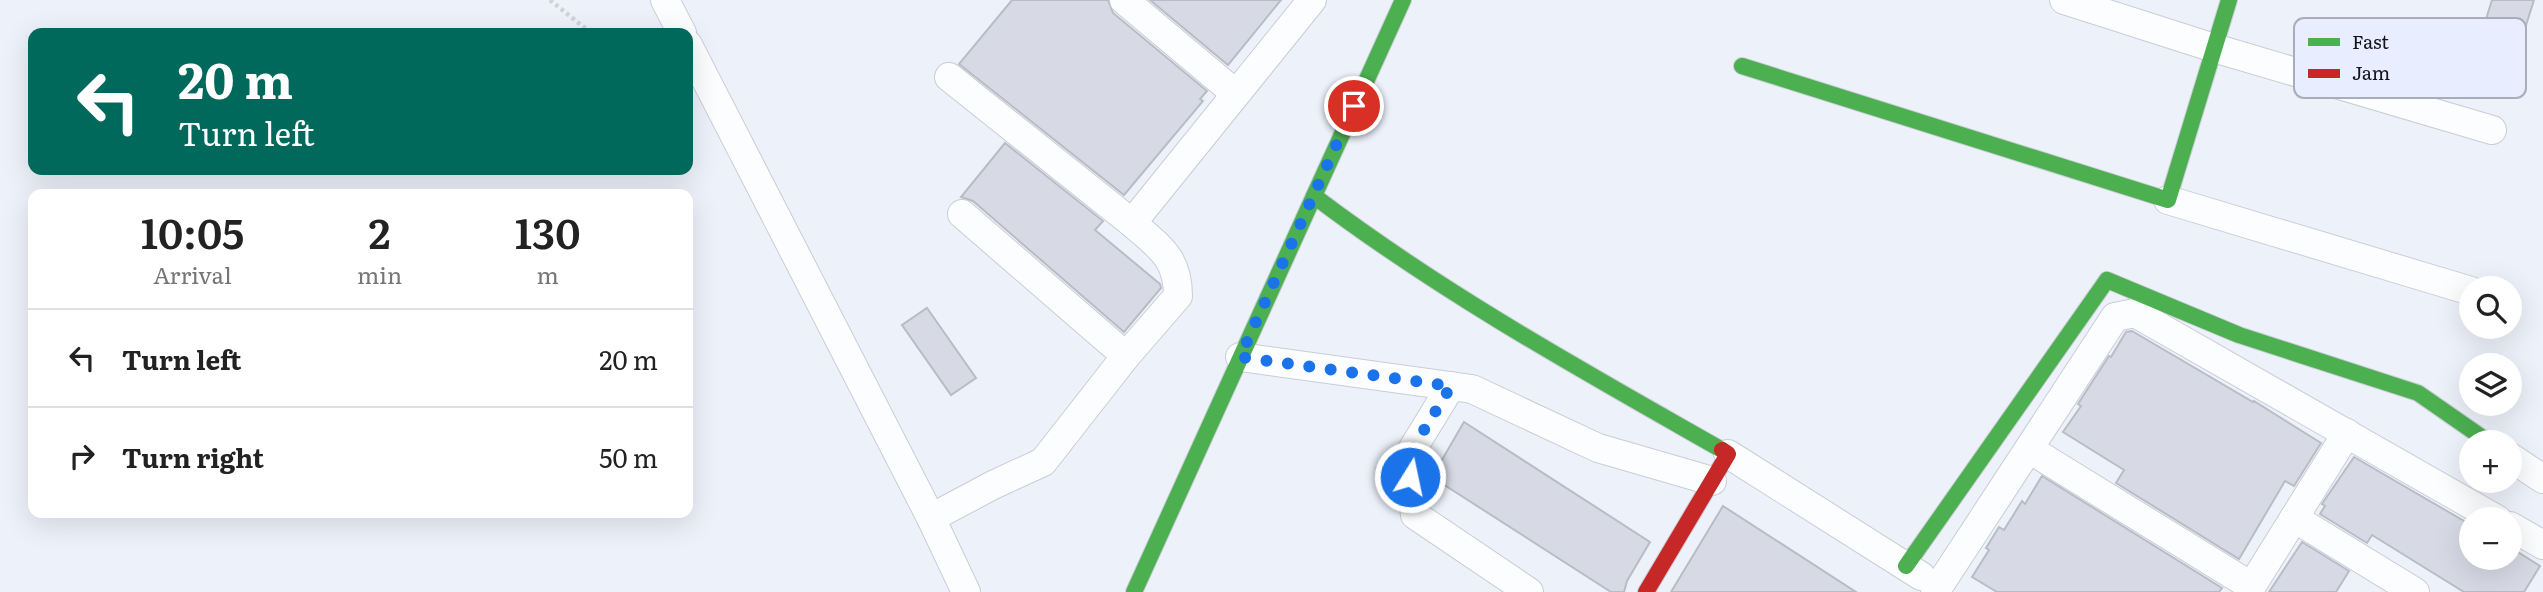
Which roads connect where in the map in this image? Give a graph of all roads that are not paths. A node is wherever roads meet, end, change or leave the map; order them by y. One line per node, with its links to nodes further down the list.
1 (665, 0): 7 (street)
2 (1124, 0): 13 (street)
3 (1312, 0): 13 (street)
4 (2064, 0): 8 (street)
5 (2229, 0): 8 (street)
6 (1392, 5): 16 (street)
7 (679, 28)
8 (2214, 48): 11 (street); 17 (street)
9 (693, 55): 32 (street)
10 (1742, 66): 17 (street)
11 (2294, 72)
12 (949, 77): 19 (street)
13 (1236, 93): 19 (street)
14 (2383, 98): 15 (street)
15 (2491, 130)
16 (1314, 196): 22 (street); 27 (street)
17 (2168, 200): 20 (street)
18 (962, 214): 21 (street)
19 (1132, 223): 21 (street)
20 (2459, 287)
21 (1126, 356): 32 (street)
22 (1240, 357): 23 (street); 40 (street)
23 (1451, 386): 30 (street); 41 (street)
24 (2471, 430): 36 (street)
25 (2347, 433): 26 (street); 31 (street); 33 (street)
26 (2029, 449): 37 (street); 38 (street)
27 (1728, 454): 30 (street); 36 (street)
28 (2522, 465): 29 (street)
29 (2543, 480)
30 (1712, 481): 42 (street)
31 (2475, 507)
32 (931, 518): 39 (street)
33 (2294, 518): 38 (street); 43 (street)
34 (2522, 533): 35 (street)
35 (2543, 545)
36 (1906, 566): 37 (street)
37 (1937, 589)
38 (2249, 589)
39 (966, 592)
40 (1133, 592)
41 (1530, 592)
42 (1646, 592)
43 (2413, 592)

